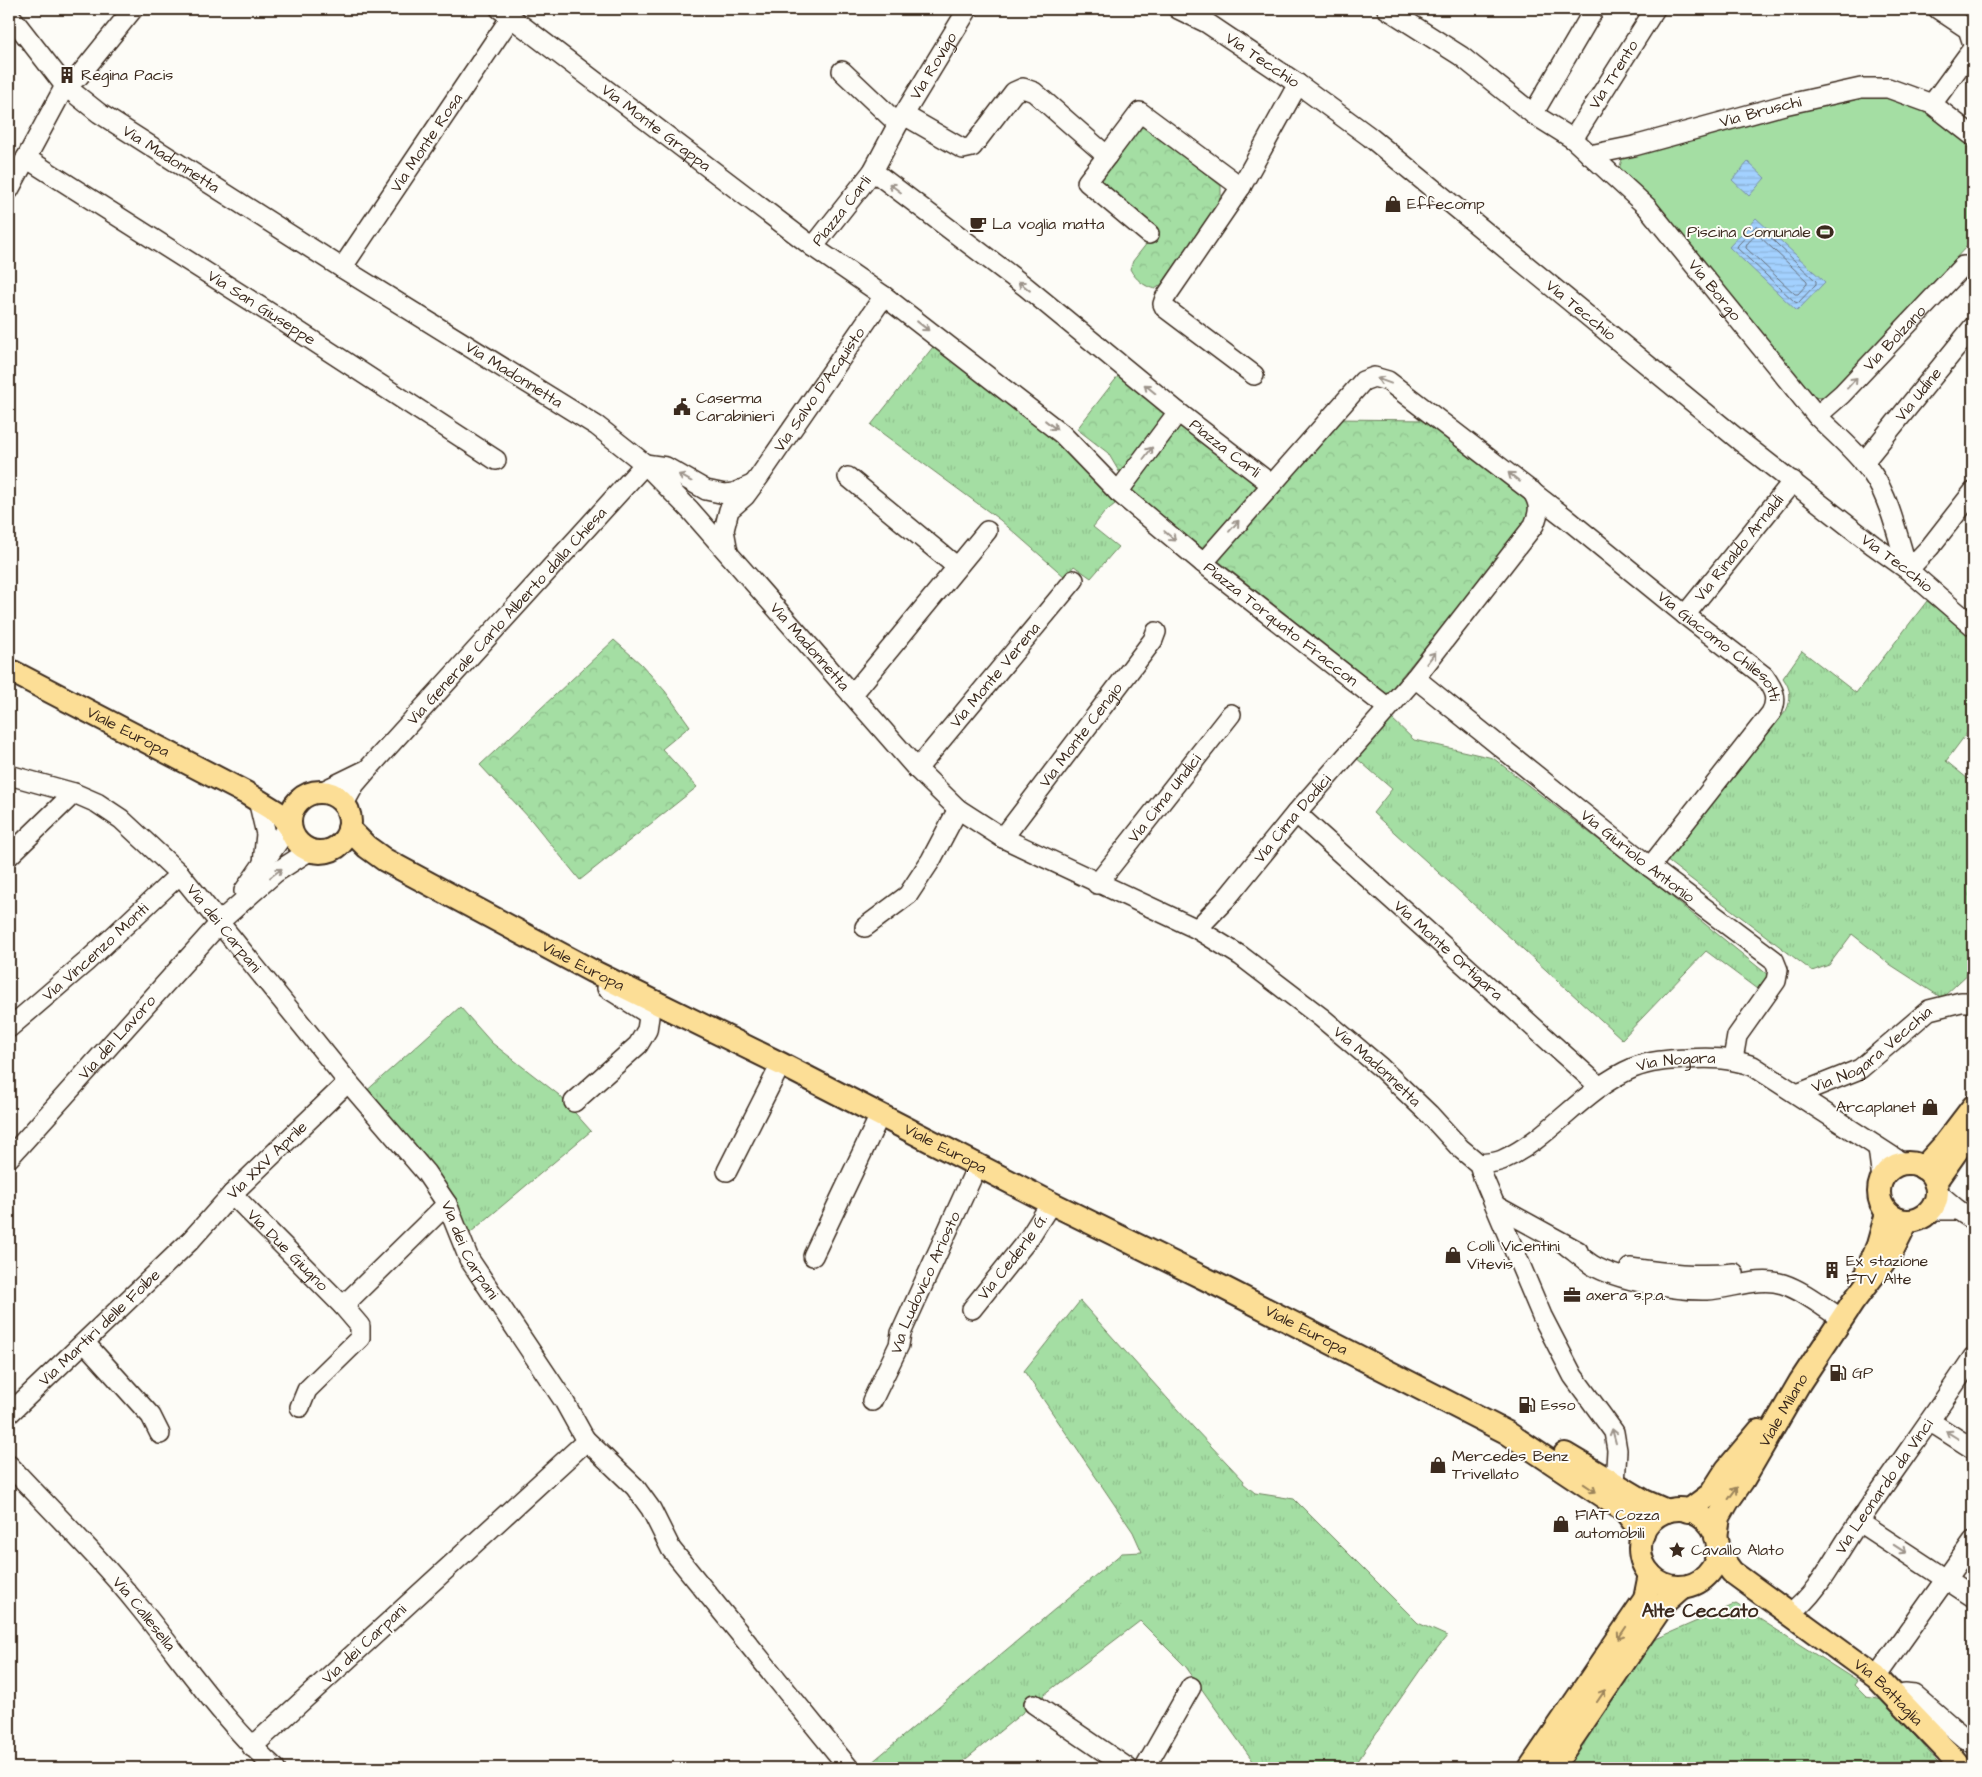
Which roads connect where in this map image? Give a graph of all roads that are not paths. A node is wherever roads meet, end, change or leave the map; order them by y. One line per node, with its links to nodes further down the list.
1 (133, 9): 13 (street)
2 (968, 9): 17 (street, Via Rovigo)
3 (1178, 9): 14 (street, Via Tecchio)
4 (1386, 9): 16 (street, Via Borgo)
5 (1655, 9): 19 (street, Via Trento)
6 (1938, 9): 10 (street)
7 (506, 13): 27 (street, Via Monte Grappa); 29 (street, Via Monte Rosa)
8 (1592, 13): 16 (street)
9 (9, 14): 13 (street, Via Madonnetta)
10 (1973, 44)
11 (1973, 48): 15 (street)
12 (842, 71): 17 (street)
13 (72, 81): 22 (street); 29 (street, Via Madonnetta)
14 (1298, 84): 24 (street); 39 (street, Via Tecchio)
15 (1932, 104): 18 (street, Via Bruschi); 20 (street, Via Bruschi)
16 (1533, 114): 19 (street, Via Borgo)
17 (901, 120): 21 (street); 23 (street, Via Rovigo)
18 (1973, 136)
19 (1572, 139): 20 (street, Via Borgo)
20 (1590, 155): 34 (street, Via Borgo)
21 (1107, 156): 24 (street); 26 (street)
22 (26, 158): 25 (street); 35 (street, Via San Giuseppe)
23 (873, 172): 27 (street, Piazza Carli); 33 (street, Piazza Carli, one-way to 23)
24 (1240, 187): 32 (street)
25 (9, 190)
26 (1148, 234)
27 (813, 248): 30 (street, Piazza Carli)
28 (1973, 266): 34 (street, Via Bolzano, one-way to 28)
29 (342, 268): 37 (street, Via Madonnetta)
30 (884, 296): 42 (street, Piazza Carli, one-way to 42); 44 (street, Via Salvo D'Acquisto)
31 (1973, 327): 36 (street, Via Udine)
32 (1254, 375)
33 (1178, 412): 40 (street, Piazza Carli); 42 (street, Piazza Carli, one-way to 33)
34 (1816, 416): 36 (street, Via Borgo)
35 (496, 460)
36 (1863, 463): 52 (street, Via Borgo)
37 (644, 464): 44 (street, one-way to 37); 45 (street, Via Madonnetta); 63 (street, Via Generale Carlo Alberto dalla Chiesa)
38 (848, 477): 51 (street)
39 (1793, 481): 52 (street, Via Tecchio); 54 (street, Via Rinaldo Arnaldi)
40 (1271, 484): 41 (street, Piazza Torquato Fraccon, one-way to 40); 50 (street, Piazza Torquato Fraccon, one-way to 40)
41 (1532, 491): 46 (street, Piazza Torquato Fraccon); 47 (street)
42 (1118, 492): 50 (street, Piazza Carli, one-way to 50)
43 (1973, 492): 52 (street)
44 (727, 502): 45 (street, Via Salvo D'Acquisto); 49 (street)
45 (690, 510): 49 (street, Via Madonnetta)
46 (1566, 518): 47 (street); 54 (street, Via Giacomo Chilesotti)
47 (1534, 525): 58 (street, one-way to 47)
48 (987, 531): 51 (street)
49 (728, 553): 59 (street, Via Madonnetta)
50 (1203, 563): 60 (street, Piazza Torquato Fraccon)
51 (956, 566): 59 (street)
52 (1908, 570): 55 (street, Via Tecchio)
53 (1074, 580): 62 (street, Via Monte Verena)
54 (1685, 615): 78 (street, Via Giacomo Chilesotti)
55 (1973, 626)
56 (1156, 632): 73 (street, Via Monte Cengio)
57 (9, 670): 67 (main road, Viale Europa)
58 (1415, 678): 60 (street); 78 (street, Via Giuriolo Antonio)
59 (852, 695): 62 (street, Via Madonnetta)
60 (1388, 708): 70 (street, Via Cima Dodici)
61 (1231, 714): 80 (street, Via Cima Undici)
62 (917, 769): 69 (street, Via Madonnetta)
63 (367, 770): 66 (street, Via Generale Carlo Alberto dalla Chiesa); 68 (street, Via Generale Carlo Alberto dalla Chiesa)
64 (9, 775): 65 (street, Via dei Carpani)
65 (74, 793): 75 (street); 79 (street, Via dei Carpani)
66 (313, 793): 67 (main road, Viale Europa); 68 (main road); 71 (main road)
67 (252, 796): 71 (main road, Viale Europa); 77 (street)
68 (344, 804): 72 (main road)
69 (958, 809): 73 (street, Via Madonnetta); 82 (street)
70 (1296, 813): 83 (street, Via Cima Dodici); 90 (street, Via Monte Ortigara)
71 (289, 826): 74 (main road); 77 (street, Via del Lavoro)
72 (350, 828): 74 (main road); 76 (main road, Viale Europa)
73 (1002, 838): 80 (street, Via Madonnetta)
74 (320, 850): 76 (main road, Viale Europa); 81 (street, Via del Lavoro, one-way to 74)
75 (9, 856)
76 (385, 860): 84 (main road, Viale Europa)
77 (262, 864): 81 (street, Via del Lavoro)
78 (1650, 867): 87 (street, Via Giuriolo Antonio)
79 (180, 874): 81 (street, Via dei Carpani); 86 (street, Via Vincenzo Monti)
80 (1097, 884): 83 (street, Via Madonnetta)
81 (222, 920): 89 (street, Via dei Carpani); 97 (street, Via del Lavoro)
82 (865, 927)
83 (1197, 929): 99 (street, Via Madonnetta)
84 (592, 971): 88 (main road, Viale Europa); 92 (street)
85 (1973, 1002): 91 (street, Via Nogara Vecchia)
86 (9, 1028)
87 (1733, 1059): 90 (street, Via Nogara); 91 (street, Via Nogara)
88 (781, 1064): 94 (main road, Viale Europa); 100 (street)
89 (348, 1082): 103 (street, Via XXV Aprile); 105 (street, Via dei Carpani)
90 (1600, 1087): 99 (street, Via Nogara)
91 (1797, 1094): 96 (street, Via Nogara)
92 (574, 1102)
93 (1973, 1107): 102 (main road)
94 (880, 1115): 98 (main road, Viale Europa); 111 (street)
95 (1973, 1126): 102 (main road)
96 (1878, 1148): 101 (street); 102 (street, Via Nogara)
97 (9, 1158)
98 (978, 1164): 104 (main road, Viale Europa); 119 (street, Via Ludovico Ariosto)
99 (1479, 1164): 106 (street, Via Madonnetta)
100 (727, 1171)
101 (1882, 1179): 102 (main road); 108 (main road)
102 (1926, 1183): 107 (street); 108 (main road)
103 (232, 1194): 109 (street, Via XXV Aprile); 113 (street, Via Due Giugno)
104 (1051, 1203): 114 (street, Via Cederle G.); 123 (main road, Viale Europa)
105 (447, 1204): 113 (street); 125 (street, Via dei Carpani)
106 (1496, 1206): 110 (street); 128 (street, Via Madonnetta, one-way to 106)
107 (1966, 1215)
108 (1897, 1217): 115 (main road)
109 (190, 1241): 116 (street, Via Martiri delle Foibe)
110 (1567, 1246): 112 (street); 115 (street)
111 (813, 1256)
112 (1767, 1270)
113 (343, 1306): 120 (street, Via Due Giugno)
114 (972, 1309)
115 (1848, 1311): 118 (main road)
116 (85, 1343): 121 (street, Via Martiri delle Foibe); 124 (street)
117 (1973, 1357): 122 (street, Via Leonardo da Vinci)
118 (1800, 1382): 129 (main road, Viale Milano); 133 (main road, Viale Milano, one-way to 118)
119 (872, 1401)
120 (300, 1407)
121 (9, 1414)
122 (1930, 1422): 126 (street, one-way to 122); 130 (street, Via Leonardo da Vinci)
123 (1506, 1432): 128 (main road, Viale Europa); 131 (main road, Viale Europa, one-way to 131)
124 (160, 1434)
125 (585, 1438): 145 (street, Via dei Carpani); 147 (street)
126 (1973, 1449)
127 (9, 1465): 145 (street, Via Callesella)
128 (1615, 1484): 129 (main road, Viale Europa)
129 (1677, 1511): 131 (main road, Viale Milano); 133 (main road)
130 (1859, 1522): 136 (street, one-way to 136); 139 (street, Via Leonardo da Vinci)
131 (1643, 1534): 134 (main road)
132 (1973, 1541): 136 (street)
133 (1717, 1545): 135 (main road, Viale Milano); 139 (main road, Via Battaglia)
134 (1650, 1574): 137 (main road); 150 (main road, one-way to 150)
135 (1704, 1578): 137 (main road); 139 (main road, Via Battaglia)
136 (1947, 1580): 138 (street); 140 (street)
137 (1682, 1587): 151 (main road, one-way to 137)
138 (1973, 1597)
139 (1799, 1620): 140 (main road, Via Battaglia)
140 (1876, 1677): 142 (main road, Via Battaglia)
141 (1191, 1687): 149 (street)
142 (1896, 1696): 144 (street); 152 (main road, Via Battaglia)
143 (1034, 1704): 148 (street)
144 (1970, 1736)
145 (252, 1747): 146 (street, Via Callesella)
146 (275, 1768)
147 (850, 1768)
148 (1128, 1768)
149 (1145, 1768)
150 (1530, 1768)
151 (1552, 1768)
152 (1961, 1768)

